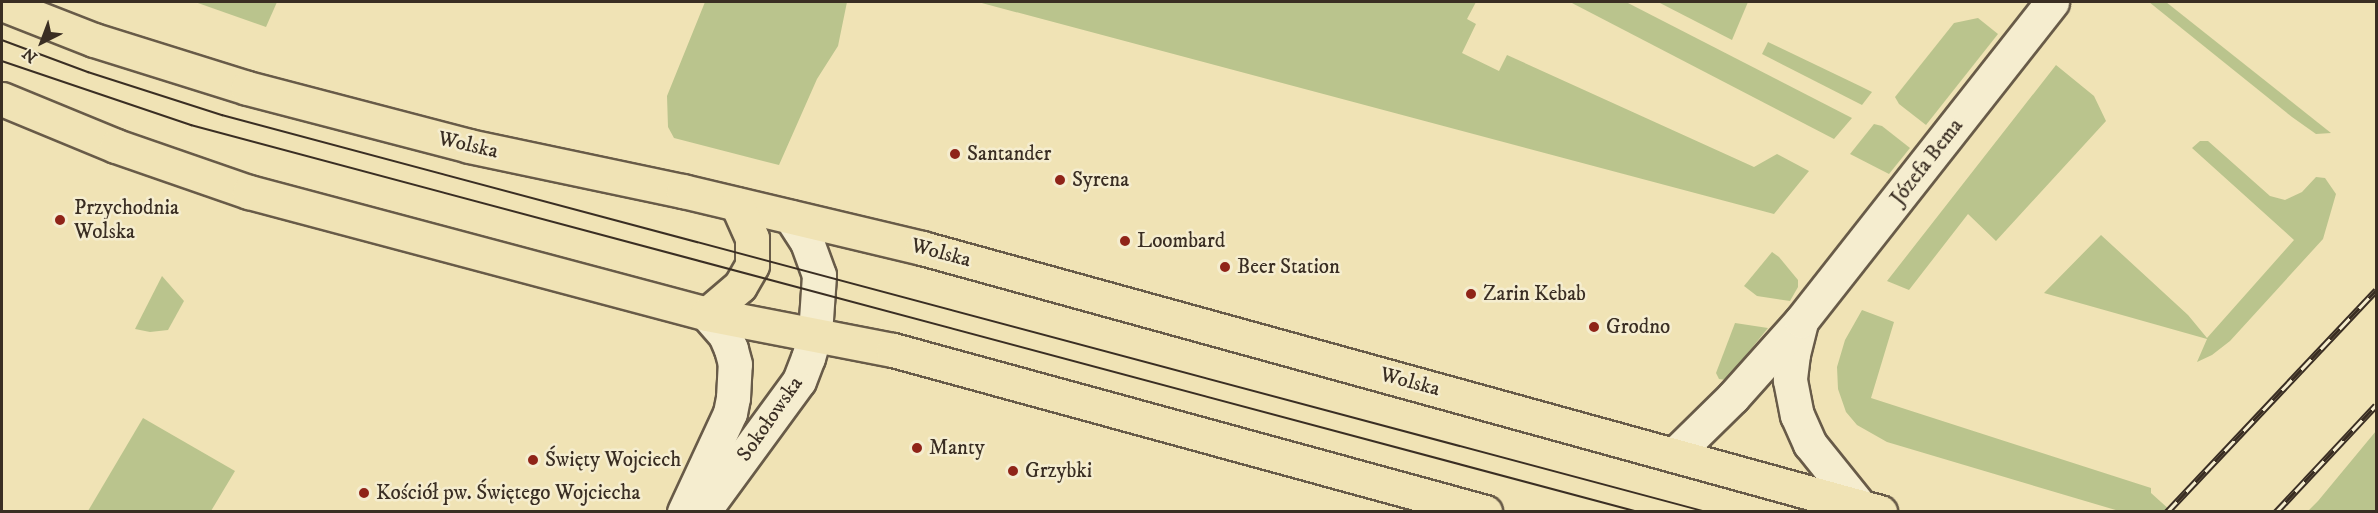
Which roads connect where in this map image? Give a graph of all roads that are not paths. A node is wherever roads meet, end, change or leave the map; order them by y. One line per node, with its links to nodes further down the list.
1 (2052, 2): 7 (street, Józefa Bema)
2 (2, 4): 4 (main road, Wolska)
3 (2, 99): 6 (main road)
4 (737, 204): 5 (main road, Wolska); 6 (main road)
5 (791, 217): 8 (street, Sokołowska); 9 (main road, Wolska)
6 (707, 314): 8 (main road); 11 (street, Sokołowska)
7 (1801, 321): 9 (street, Józefa Bema); 10 (street, Józefa Bema)
8 (815, 334): 12 (street, Sokołowska); 13 (main road)
9 (1675, 454): 10 (main road, Wolska)
10 (1869, 508)
11 (684, 512)
12 (704, 512)
13 (1485, 512)

